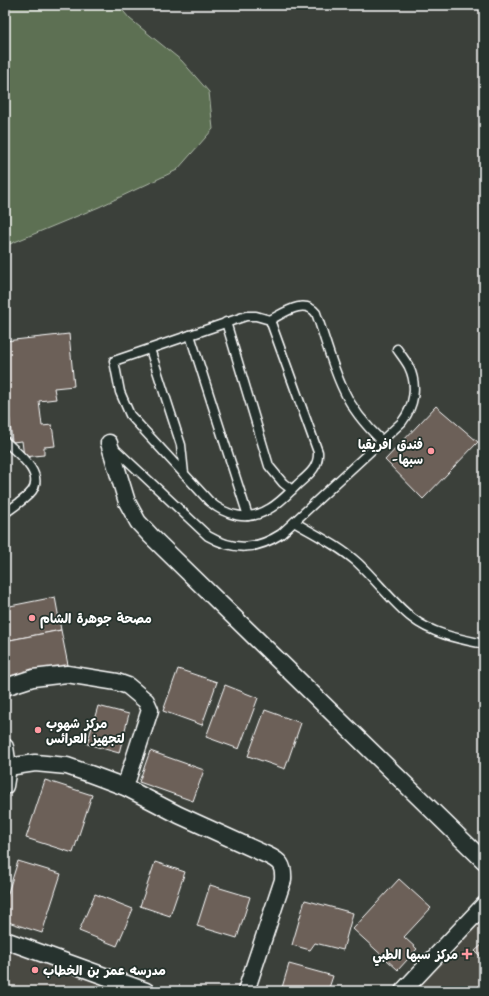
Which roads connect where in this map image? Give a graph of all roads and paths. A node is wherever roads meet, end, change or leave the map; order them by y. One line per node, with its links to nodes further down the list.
1 (270, 320): 2 (lane); 7 (lane); 10 (lane)
2 (226, 322): 3 (lane); 10 (lane)
3 (190, 335): 4 (lane); 12 (lane)
4 (150, 349): 9 (lane); 9 (lane)
5 (397, 349): 7 (lane)
6 (5, 441): 11 (lane)
7 (382, 441): 13 (lane)
8 (109, 444): 13 (lane); 20 (street)
9 (184, 474): 12 (lane)
10 (292, 490): 12 (lane)
11 (5, 513)
12 (248, 516)
13 (294, 522): 14 (lane)
14 (484, 644)
15 (5, 687): 19 (street)
16 (5, 748): 17 (street)
17 (8, 767): 18 (street); 19 (street)
18 (5, 786)
19 (125, 786): 24 (street)
20 (484, 861)
21 (484, 906): 25 (street)
22 (5, 940): 23 (street)
23 (146, 991)
24 (246, 991)
25 (403, 991)

